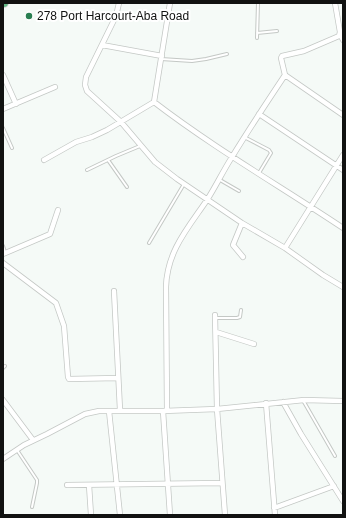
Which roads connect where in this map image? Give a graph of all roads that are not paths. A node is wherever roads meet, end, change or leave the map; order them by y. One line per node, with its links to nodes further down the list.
1 (120, 3): 10 (street)
2 (170, 3): 12 (street)
3 (258, 3): 6 (lane)
4 (335, 3): 7 (street)
5 (277, 31): 6 (lane)
6 (257, 33): 8 (lane)
7 (340, 34): 9 (street); 13 (street)
8 (256, 38)
9 (343, 40)
10 (102, 45): 12 (street); 21 (street)
11 (227, 54): 12 (lane)
12 (162, 58): 16 (street)
13 (285, 74): 19 (street); 20 (street)
14 (3, 75): 17 (street)
15 (54, 87): 17 (street)
16 (154, 102): 21 (street); 27 (street)
17 (16, 104): 18 (street)
18 (3, 109)
19 (259, 114): 23 (street); 30 (street)
20 (343, 115)
21 (121, 122): 24 (street); 28 (street)
22 (3, 128): 25 (lane)
23 (245, 137): 27 (street); 33 (lane)
24 (140, 146): 29 (lane); 35 (street)
25 (12, 148)
26 (343, 155): 30 (street)
27 (232, 157): 33 (street); 34 (street)
28 (44, 160)
29 (108, 160): 31 (lane); 36 (lane)
30 (336, 165): 32 (street); 39 (street)
31 (87, 170)
32 (343, 170)
33 (259, 174): 39 (street)
34 (219, 179): 37 (lane); 38 (street)
35 (184, 184): 38 (street); 43 (lane)
36 (127, 187)
37 (239, 191)
38 (207, 200): 41 (street); 64 (street)
39 (311, 206): 42 (street); 45 (street)
40 (58, 210): 46 (street)
41 (242, 223): 45 (street); 47 (street)
42 (343, 228)
43 (149, 243)
44 (3, 246): 46 (lane)
45 (285, 248): 49 (street)
46 (4, 254)
47 (243, 256)
48 (3, 263): 55 (street)
49 (343, 287)
50 (114, 291): 55 (street)
51 (242, 310): 52 (lane)
52 (215, 316): 53 (street)
53 (216, 332): 54 (street); 61 (street)
54 (254, 344)
55 (118, 378): 63 (street)
56 (3, 400): 65 (street)
57 (304, 400): 58 (street); 59 (street); 67 (lane)
58 (343, 401)
59 (283, 402): 60 (street); 74 (street)
60 (266, 403): 61 (street); 77 (street)
61 (217, 409): 64 (street); 71 (street)
62 (109, 410): 63 (street); 65 (street); 69 (street)
63 (120, 410): 64 (street)
64 (165, 411): 70 (street)
65 (33, 440): 66 (street)
66 (17, 449): 68 (street); 76 (lane)
67 (335, 456)
68 (3, 459)
69 (118, 483): 70 (street); 73 (street); 79 (street)
70 (168, 483): 71 (street); 80 (street)
71 (222, 483): 81 (street)
72 (67, 485): 73 (street)
73 (89, 485): 78 (street)
74 (334, 486): 75 (street); 77 (street)
75 (343, 501)
76 (32, 507)
77 (274, 508): 82 (street)
78 (90, 515)
79 (120, 515)
80 (170, 515)
81 (225, 515)
82 (275, 515)

